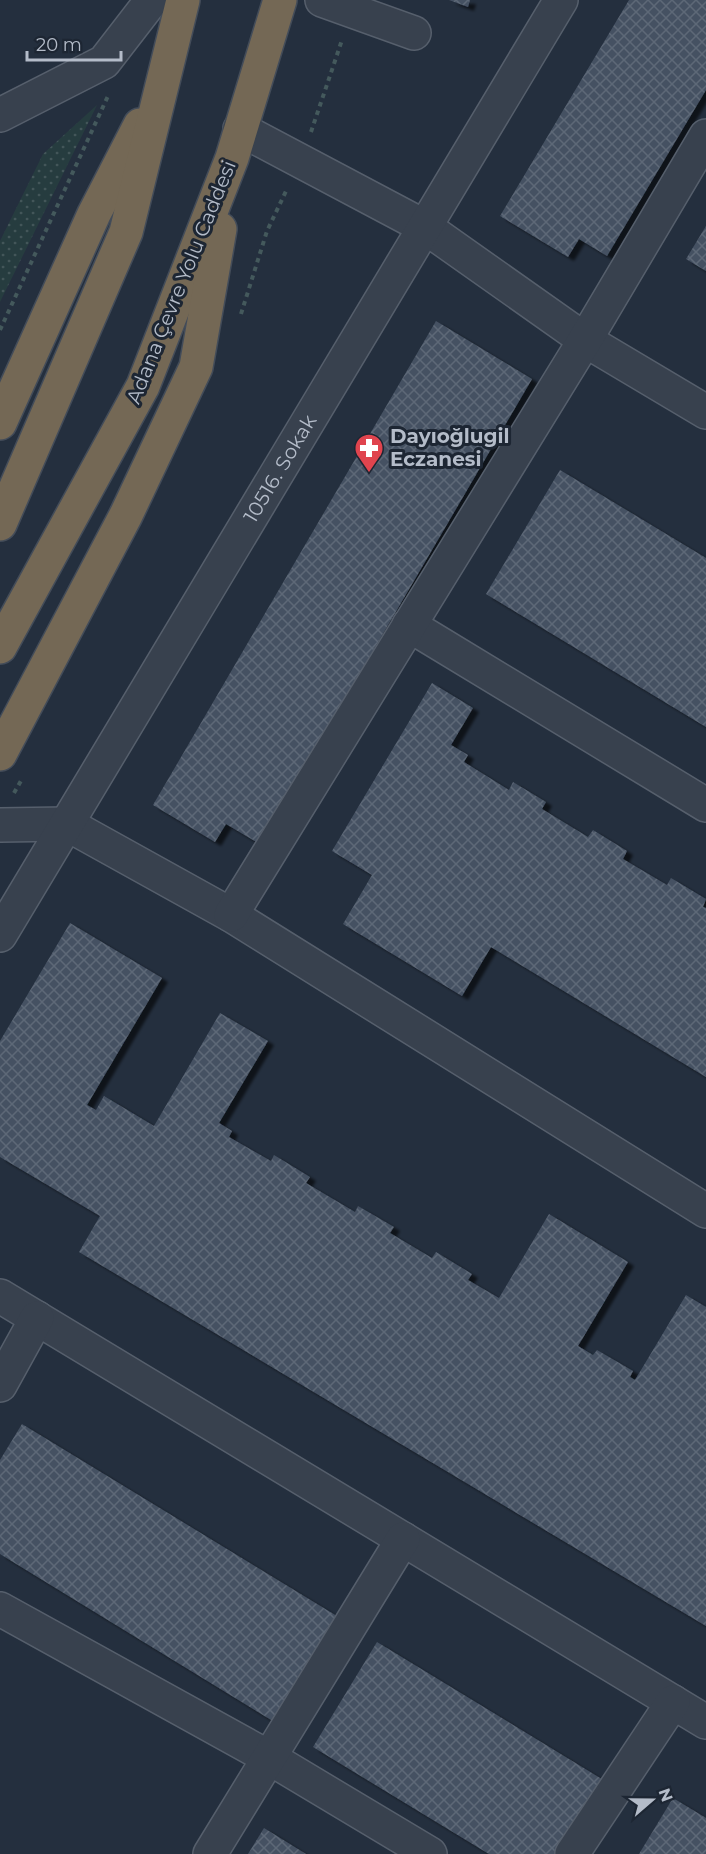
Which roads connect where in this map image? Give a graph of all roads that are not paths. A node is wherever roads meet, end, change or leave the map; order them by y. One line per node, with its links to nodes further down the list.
1 (152, 0): 8 (street)
2 (183, 0): 7 (highway)
3 (280, 0): 10 (highway, Adana Çevre Yolu Caddesi)
4 (322, 0): 6 (street)
5 (561, 0): 11 (street, 10516. Sokak)
6 (414, 33)
7 (164, 78): 14 (highway); 15 (highway)
8 (0, 115)
9 (706, 136): 12 (street)
10 (236, 143): 11 (street); 17 (highway, Adana Çevre Yolu Caddesi); 18 (highway)
11 (425, 227): 12 (street); 20 (street, 10516. Sokak)
12 (585, 339): 13 (street); 16 (street)
13 (706, 412)
14 (0, 423)
15 (0, 524)
16 (409, 626): 19 (street); 22 (street)
17 (0, 647)
18 (0, 754)
19 (706, 806)
20 (67, 824): 21 (street); 22 (street); 23 (street, 10516. Sokak)
21 (0, 825)
22 (231, 915): 24 (street)
23 (0, 935)
24 (706, 1211)
25 (0, 1296): 26 (street)
26 (37, 1318): 27 (street); 28 (street)
27 (0, 1385)
28 (403, 1539): 30 (street); 32 (street)
29 (0, 1609): 32 (street)
30 (673, 1702): 31 (street); 35 (street)
31 (706, 1722)
32 (268, 1757): 33 (street); 34 (street)
33 (210, 1854)
34 (430, 1854)
35 (572, 1854)

